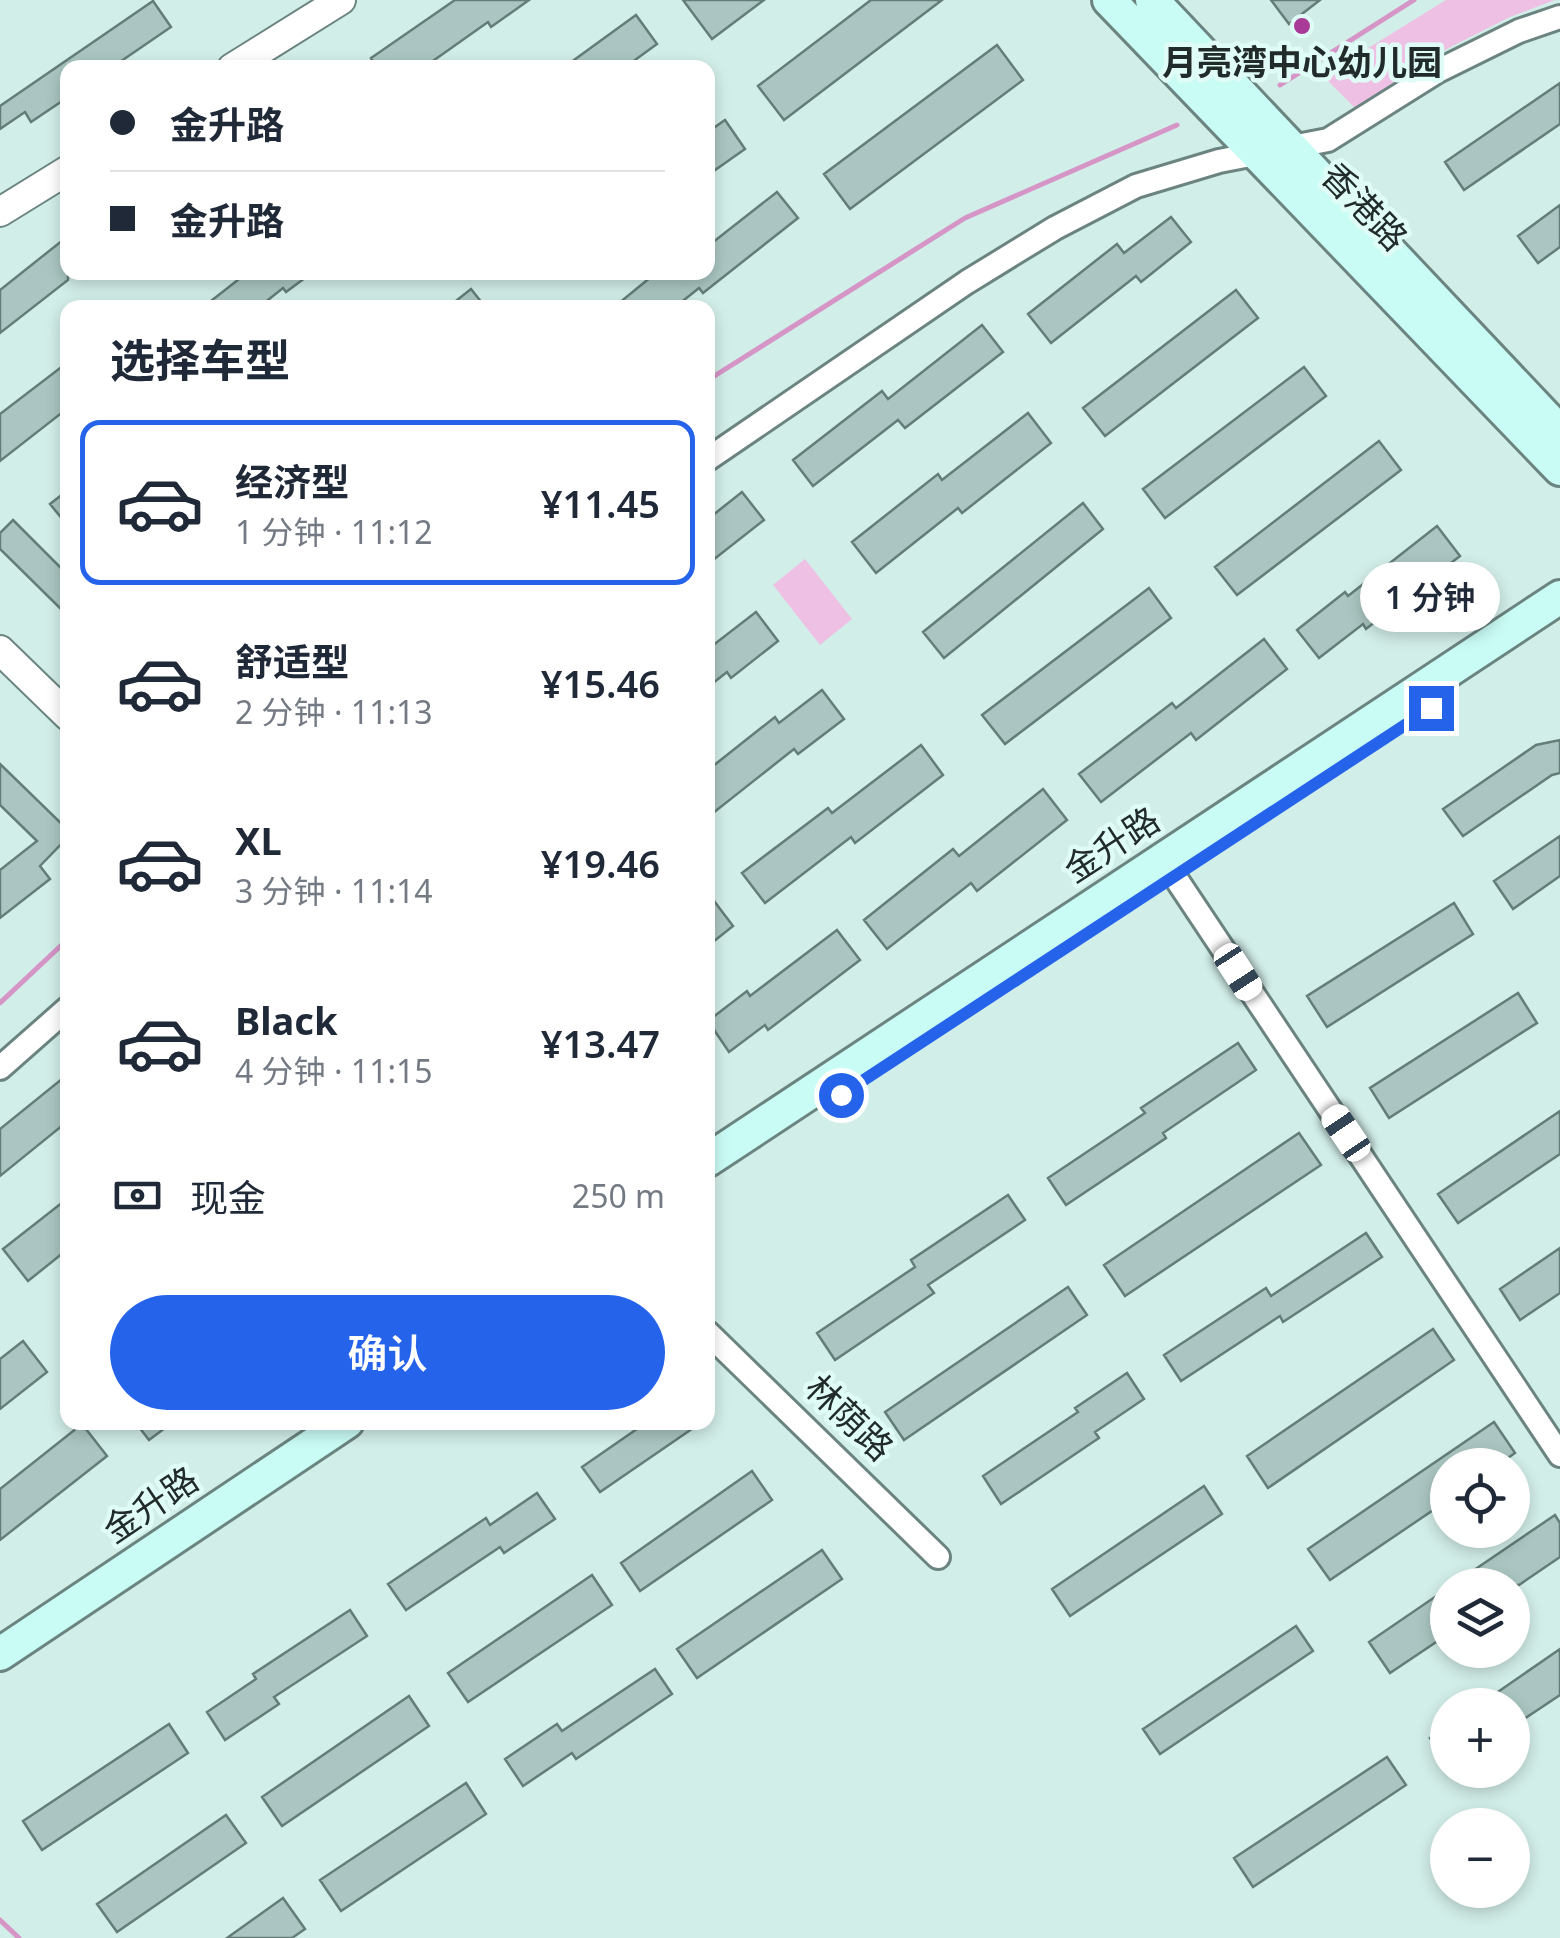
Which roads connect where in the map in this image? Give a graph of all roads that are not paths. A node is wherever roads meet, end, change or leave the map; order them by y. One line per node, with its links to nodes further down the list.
1 (341, 0): 5 (street)
2 (1110, 0): 7 (main road, 香港路)
3 (1152, 0): 6 (main road, 香港路)
4 (1560, 17): 6 (street)
5 (245, 60)
6 (1291, 147): 7 (street); 10 (main road, 香港路)
7 (1258, 154): 11 (street); 12 (main road, 香港路)
8 (60, 175): 9 (street)
9 (0, 212)
10 (1560, 432)
11 (715, 454)
12 (1560, 469)
13 (1558, 603): 16 (main road, 金升路)
14 (0, 650): 15 (street)
15 (60, 708)
16 (1168, 868): 19 (main road, 金升路); 20 (main road, 金升路); 24 (street)
17 (60, 1015): 18 (street)
18 (0, 1068)
19 (715, 1156)
20 (715, 1178)
21 (715, 1339): 25 (street, 林荫路)
22 (298, 1430): 26 (main road, 金升路)
23 (335, 1430): 27 (main road, 金升路)
24 (1560, 1455)
25 (938, 1557)
26 (0, 1628)
27 (0, 1654)

